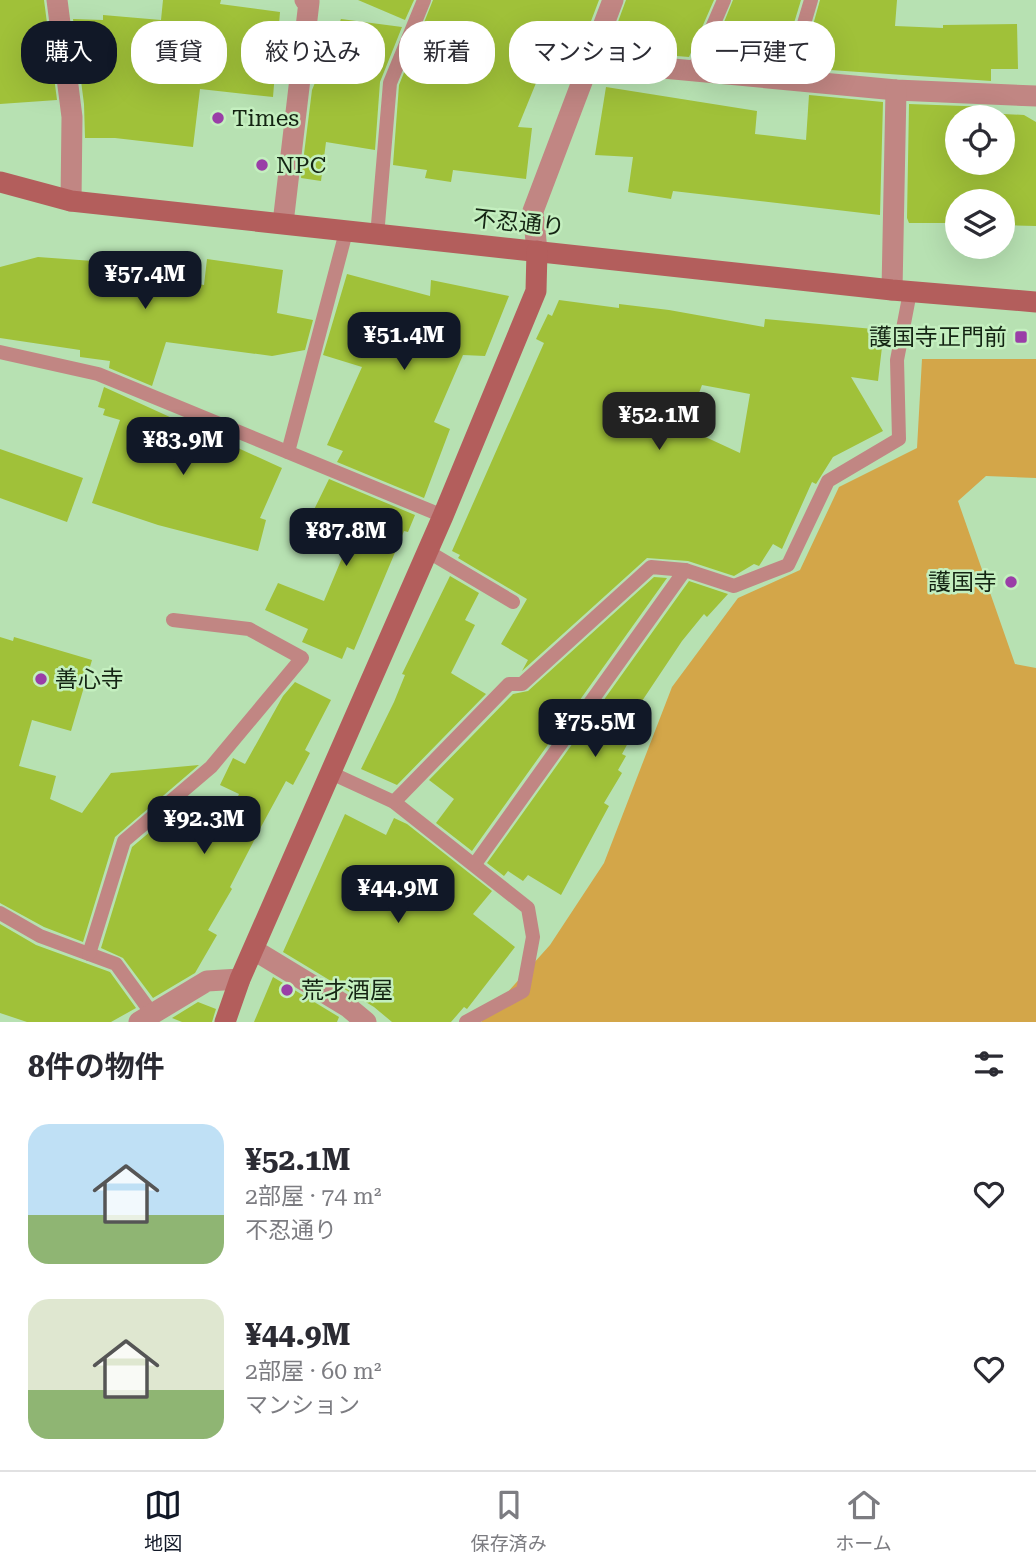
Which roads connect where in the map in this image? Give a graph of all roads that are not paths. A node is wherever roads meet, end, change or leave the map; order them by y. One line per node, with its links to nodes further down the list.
1 (57, 0): 15 (street)
2 (305, 0): 16 (street)
3 (424, 0): 18 (lane)
4 (613, 0): 7 (street)
5 (724, 0): 8 (lane)
6 (811, 0): 9 (lane)
7 (604, 21)
8 (715, 21)
9 (805, 21)
10 (580, 84): 19 (street)
11 (824, 84): 12 (street)
12 (896, 90): 13 (street); 20 (street)
13 (1036, 96)
14 (0, 182): 15 (main road, 不忍通り)
15 (71, 201): 16 (main road, 不忍通り)
16 (283, 223): 17 (main road, 不忍通り)
17 (346, 232): 18 (main road, 不忍通り); 23 (lane)
18 (377, 236): 19 (main road, 不忍通り)
19 (537, 251): 20 (main road, 不忍通り); 24 (main road)
20 (901, 291): 21 (main road, 不忍通り); 26 (lane)
21 (1036, 302)
22 (0, 352): 23 (lane)
23 (288, 452): 24 (lane)
24 (443, 516): 25 (main road)
25 (427, 551): 27 (lane); 29 (main road)
26 (685, 570): 30 (lane); 31 (lane)
27 (513, 602)
28 (173, 620): 34 (lane)
29 (331, 773): 30 (lane); 33 (main road)
30 (394, 802): 31 (lane)
31 (475, 864): 40 (lane)
32 (0, 913): 34 (lane)
33 (254, 950): 35 (main road); 36 (street)
34 (89, 954): 37 (lane)
35 (240, 979): 37 (street); 38 (main road)
36 (346, 1015): 39 (street)
37 (146, 1018)
38 (225, 1022)
39 (366, 1022)
40 (466, 1022)

